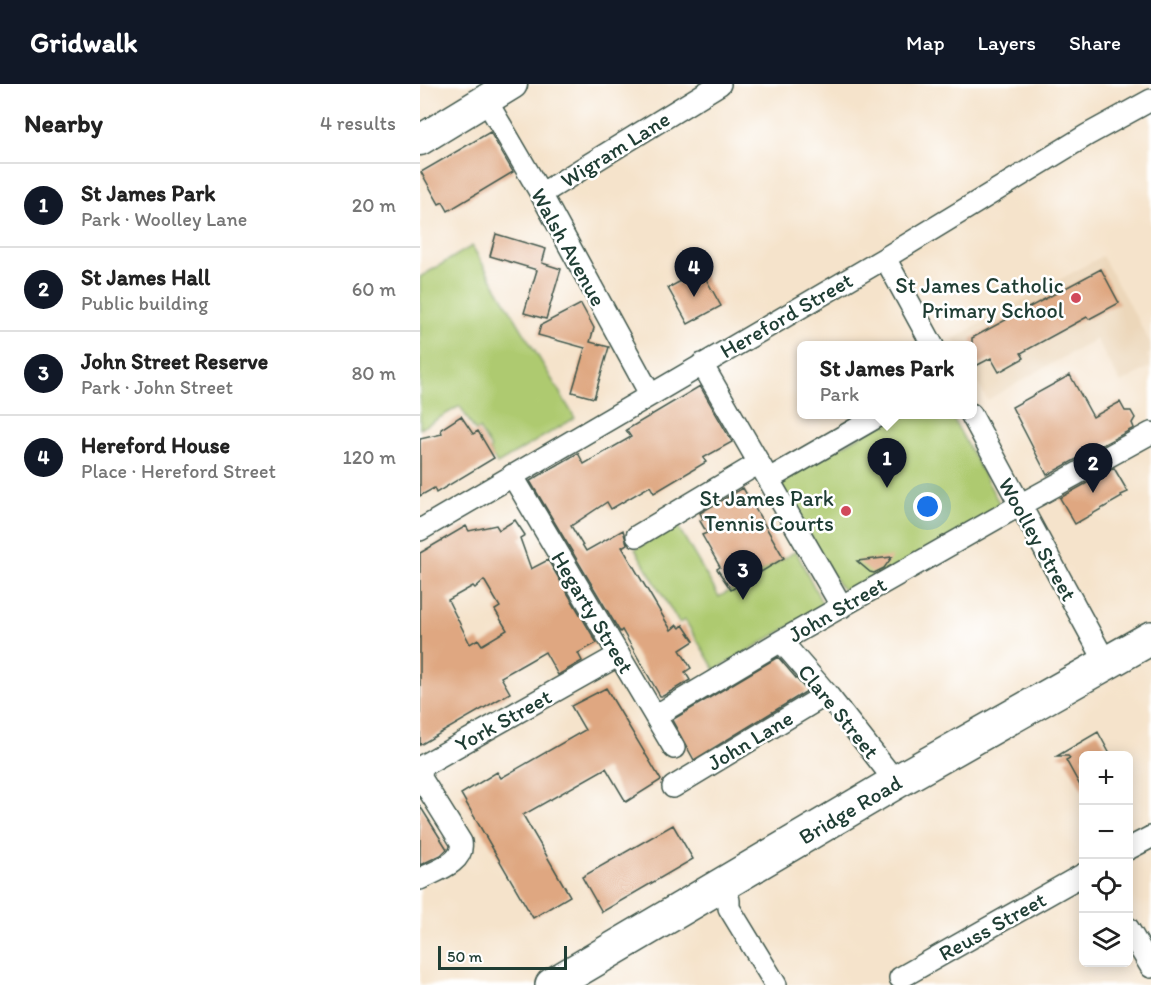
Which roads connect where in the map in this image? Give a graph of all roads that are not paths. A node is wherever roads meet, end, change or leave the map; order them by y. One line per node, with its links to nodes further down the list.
1 (512, 84): 3 (street)
2 (720, 84): 6 (street, Wigram Lane)
3 (486, 100): 5 (street); 6 (street, Walsh Avenue)
4 (1151, 100): 7 (street, Hereford Street)
5 (420, 140)
6 (541, 194): 10 (street, Walsh Avenue)
7 (885, 258): 8 (street); 9 (street, Hereford Street)
8 (931, 341)
9 (702, 364): 10 (street, Hereford Street); 14 (street)
10 (650, 394): 15 (street, Hereford Street)
11 (872, 419): 14 (street)
12 (974, 419): 16 (street, Woolley Street)
13 (1151, 433): 16 (street, John Street)
14 (764, 471): 18 (street); 19 (street)
15 (512, 475): 17 (street, Hereford Street); 22 (street, Hegarty Street)
16 (1020, 505): 19 (street, John Street); 23 (street, Woolley Street)
17 (420, 530)
18 (637, 536)
19 (842, 607): 21 (street, John Street)
20 (1151, 638): 23 (main road, Bridge Road)
21 (782, 641): 24 (street, Clare Street); 25 (street, John Street)
22 (619, 655): 25 (street, Hegarty Street); 32 (street, York Street)
23 (1106, 663): 27 (main road, Bridge Road)
24 (827, 694): 27 (street, Clare Street); 28 (street, John Lane)
25 (655, 716): 26 (street, Hegarty Street)
26 (674, 748)
27 (896, 782): 33 (main road, Bridge Road)
28 (673, 787)
29 (1151, 837): 30 (street)
30 (1133, 846)
31 (1079, 876): 36 (street, Reuss Street)
32 (420, 879)
33 (719, 885): 37 (main road, Bridge Road); 38 (street)
34 (1133, 936): 35 (street)
35 (1151, 967)
36 (900, 978)
37 (552, 985)
38 (776, 985)

